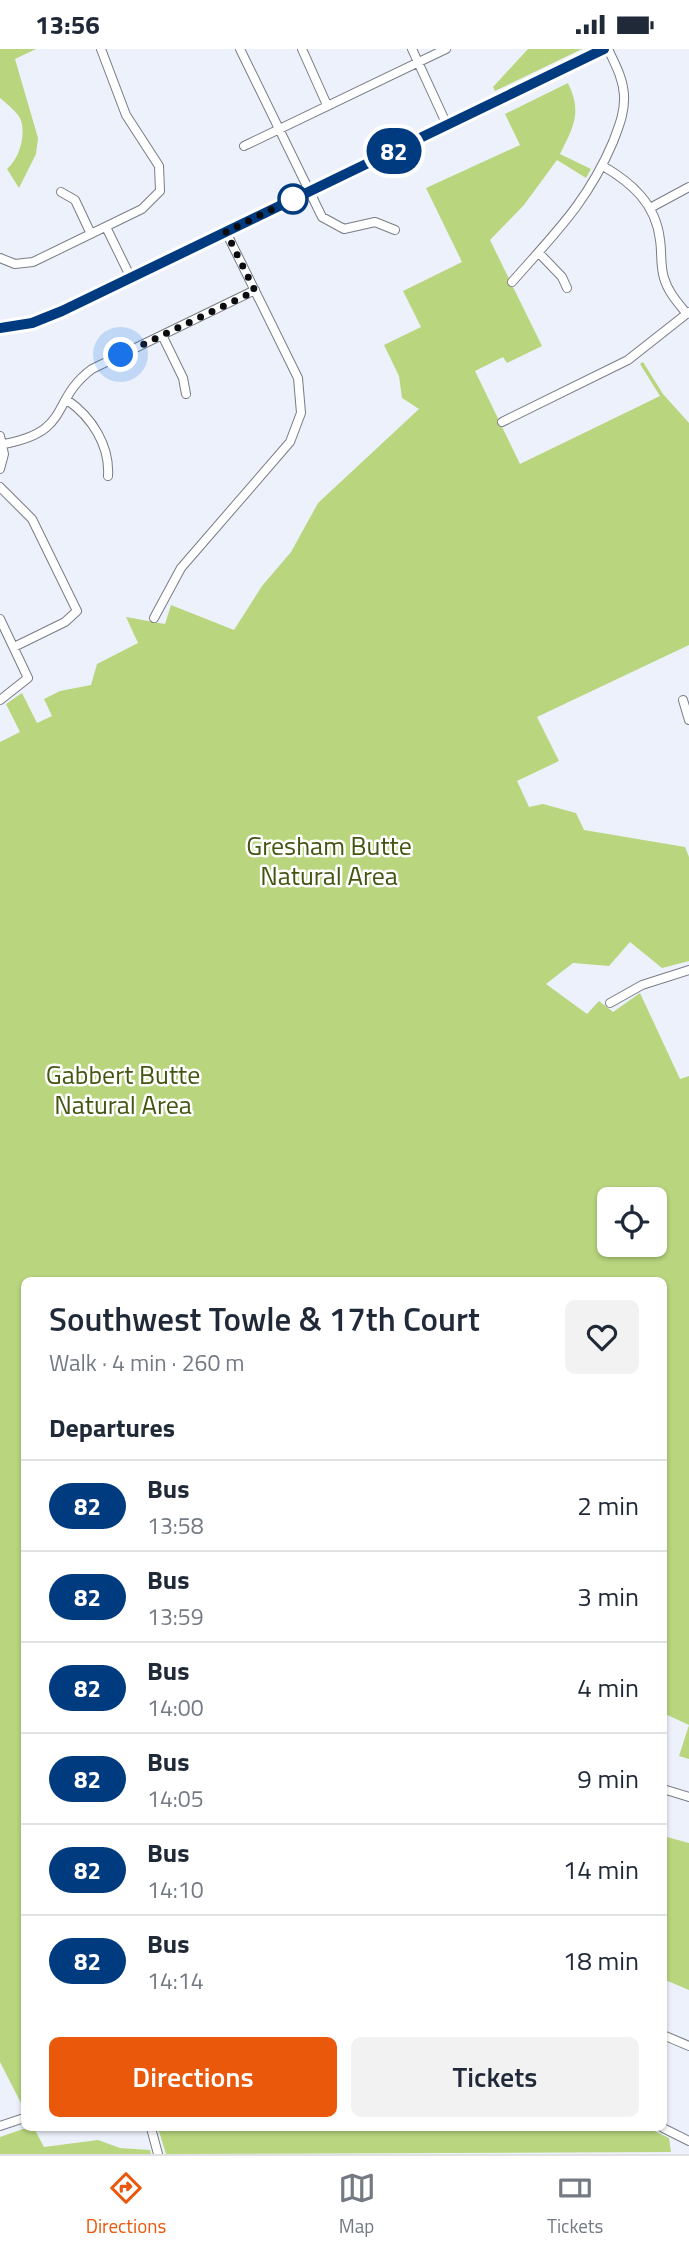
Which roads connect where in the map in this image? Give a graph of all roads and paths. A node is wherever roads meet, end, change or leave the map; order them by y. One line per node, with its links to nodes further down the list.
1 (101, 49): 17 (street)
2 (240, 49): 10 (street)
3 (302, 49): 8 (street)
4 (412, 49): 7 (street)
5 (446, 49): 7 (street)
6 (606, 49): 9 (main road); 12 (street)
7 (419, 63): 8 (street); 9 (street)
8 (327, 105): 10 (street)
9 (447, 125): 15 (main road)
10 (277, 129): 11 (street); 15 (street)
11 (244, 146)
12 (603, 166): 16 (street); 21 (street)
13 (689, 187): 16 (street)
14 (61, 192): 20 (street)
15 (307, 193): 18 (street); 19 (main road)
16 (650, 208): 27 (street)
17 (106, 227): 20 (street); 23 (street)
18 (394, 230)
19 (226, 232): 23 (main road); 26 (street)
20 (92, 234): 22 (street)
21 (539, 253): 24 (street); 25 (street)
22 (0, 258)
23 (131, 278): 28 (main road)
24 (512, 282)
25 (567, 288)
26 (255, 291): 29 (street); 37 (street)
27 (688, 313): 32 (street)
28 (0, 328)
29 (162, 335): 30 (street); 31 (street)
30 (187, 394)
31 (67, 400): 33 (street); 35 (street)
32 (502, 422)
33 (1, 440): 34 (street)
34 (1, 467)
35 (108, 476)
36 (0, 487): 39 (street)
37 (154, 618)
38 (0, 619): 39 (street)
39 (14, 647): 40 (street)
40 (0, 700)
41 (682, 700): 42 (street)
42 (689, 720)
43 (689, 971): 44 (street)
44 (610, 1003)
45 (667, 1790): 46 (street)
46 (689, 1797)
47 (667, 2037): 48 (street)
48 (689, 2046)
49 (21, 2119): 50 (street)
50 (0, 2126)
51 (667, 2130): 53 (street)
52 (152, 2131): 54 (street)
53 (689, 2141)
54 (158, 2154)

